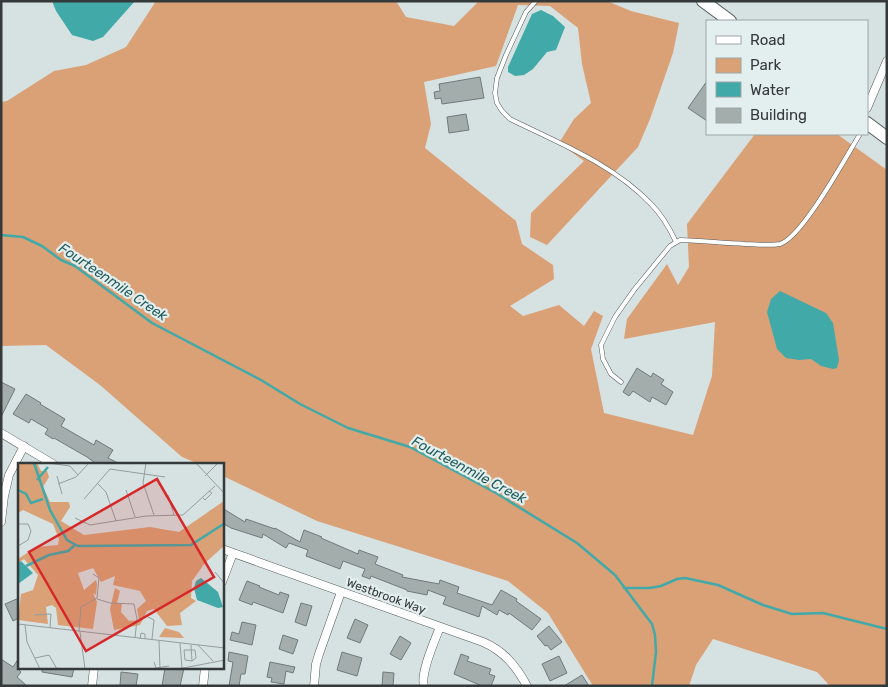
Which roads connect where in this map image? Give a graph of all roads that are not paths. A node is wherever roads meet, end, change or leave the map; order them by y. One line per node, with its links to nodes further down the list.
1 (536, 1): 9 (lane)
2 (703, 1): 3 (main road)
3 (729, 20)
4 (887, 61): 5 (street)
5 (868, 106)
6 (868, 124): 8 (main road)
7 (859, 135): 9 (lane)
8 (887, 138)
9 (676, 242): 10 (lane)
10 (620, 382)
11 (1, 433): 12 (street)
12 (24, 446): 13 (street); 14 (street)
13 (51, 463)
14 (1, 522)
15 (224, 550): 16 (street, Westbrook Way)
16 (233, 554): 17 (street); 18 (street, Westbrook Way)
17 (224, 577)
18 (341, 592): 19 (street, Westbrook Way); 24 (street)
19 (440, 627): 25 (street); 26 (street, Westbrook Way)
20 (94, 670): 22 (street)
21 (205, 670): 23 (street)
22 (92, 686)
23 (203, 686)
24 (314, 686)
25 (424, 686)
26 (527, 686)

